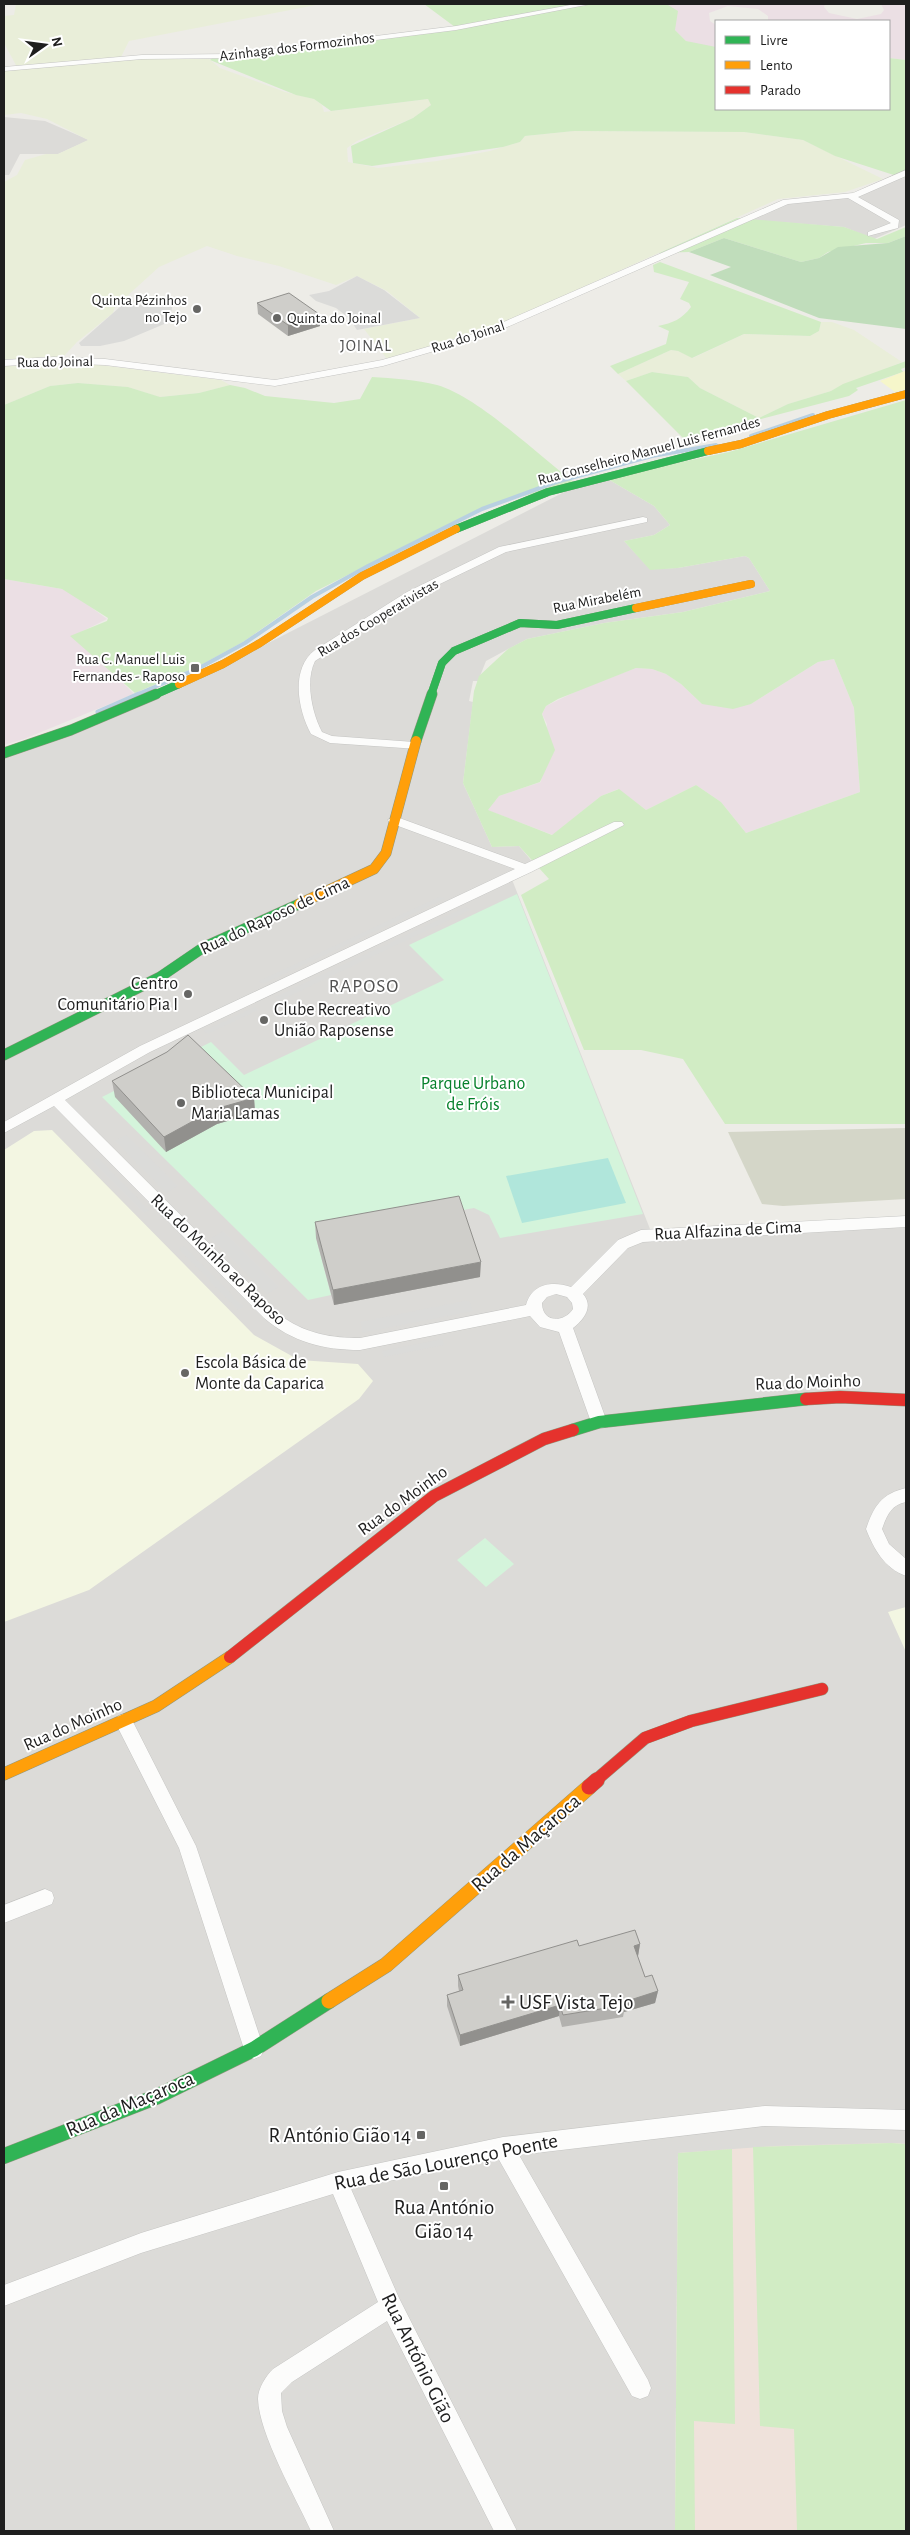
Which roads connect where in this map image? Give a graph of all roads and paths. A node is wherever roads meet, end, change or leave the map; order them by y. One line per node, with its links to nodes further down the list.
1 (587, 4): 2 (street, Azinhaga dos Formozinhos)
2 (4, 69)
3 (906, 173): 4 (street, Rua do Joinal)
4 (848, 196): 5 (street); 6 (street, Rua do Joinal)
5 (871, 234)
6 (4, 363)
7 (906, 394): 11 (street, Rua Conselheiro Manuel Luis Fernandes)
8 (643, 520): 10 (street, Rua dos Cooperativistas)
9 (751, 584): 10 (street, Rua Mirabelém)
10 (414, 746): 12 (street, Rua Mirabelém)
11 (4, 753)
12 (394, 820): 14 (street); 15 (street, Rua do Raposo de Cima)
13 (618, 825): 14 (street)
14 (527, 869): 16 (street)
15 (4, 1055)
16 (55, 1098): 17 (street); 20 (street, Rua do Moinho ao Raposo)
17 (4, 1128)
18 (906, 1222): 19 (street, Rua Alfazina de Cima)
19 (573, 1294): 20 (street); 21 (street)
20 (534, 1309): 21 (street)
21 (564, 1325): 23 (street)
22 (906, 1400): 23 (street, Rua do Moinho)
23 (599, 1422): 27 (street, Rua do Moinho)
24 (906, 1494): 25 (street)
25 (906, 1569)
26 (822, 1689): 31 (street, Rua da Maçaroca)
27 (124, 1722): 28 (street, Rua do Moinho); 31 (street)
28 (4, 1774)
29 (45, 1898): 30 (street)
30 (4, 1914)
31 (254, 2049): 34 (street, Rua da Maçaroca)
32 (906, 2120): 33 (street, Rua de São Lourenço Poente)
33 (503, 2147): 35 (street, Rua de São Lourenço Poente); 38 (street)
34 (4, 2156)
35 (338, 2182): 36 (street, Rua de São Lourenço Poente); 37 (street, Rua António Gião)
36 (4, 2296)
37 (391, 2306): 39 (street); 40 (street, Rua António Gião)
38 (640, 2388)
39 (323, 2531)
40 (506, 2531)

